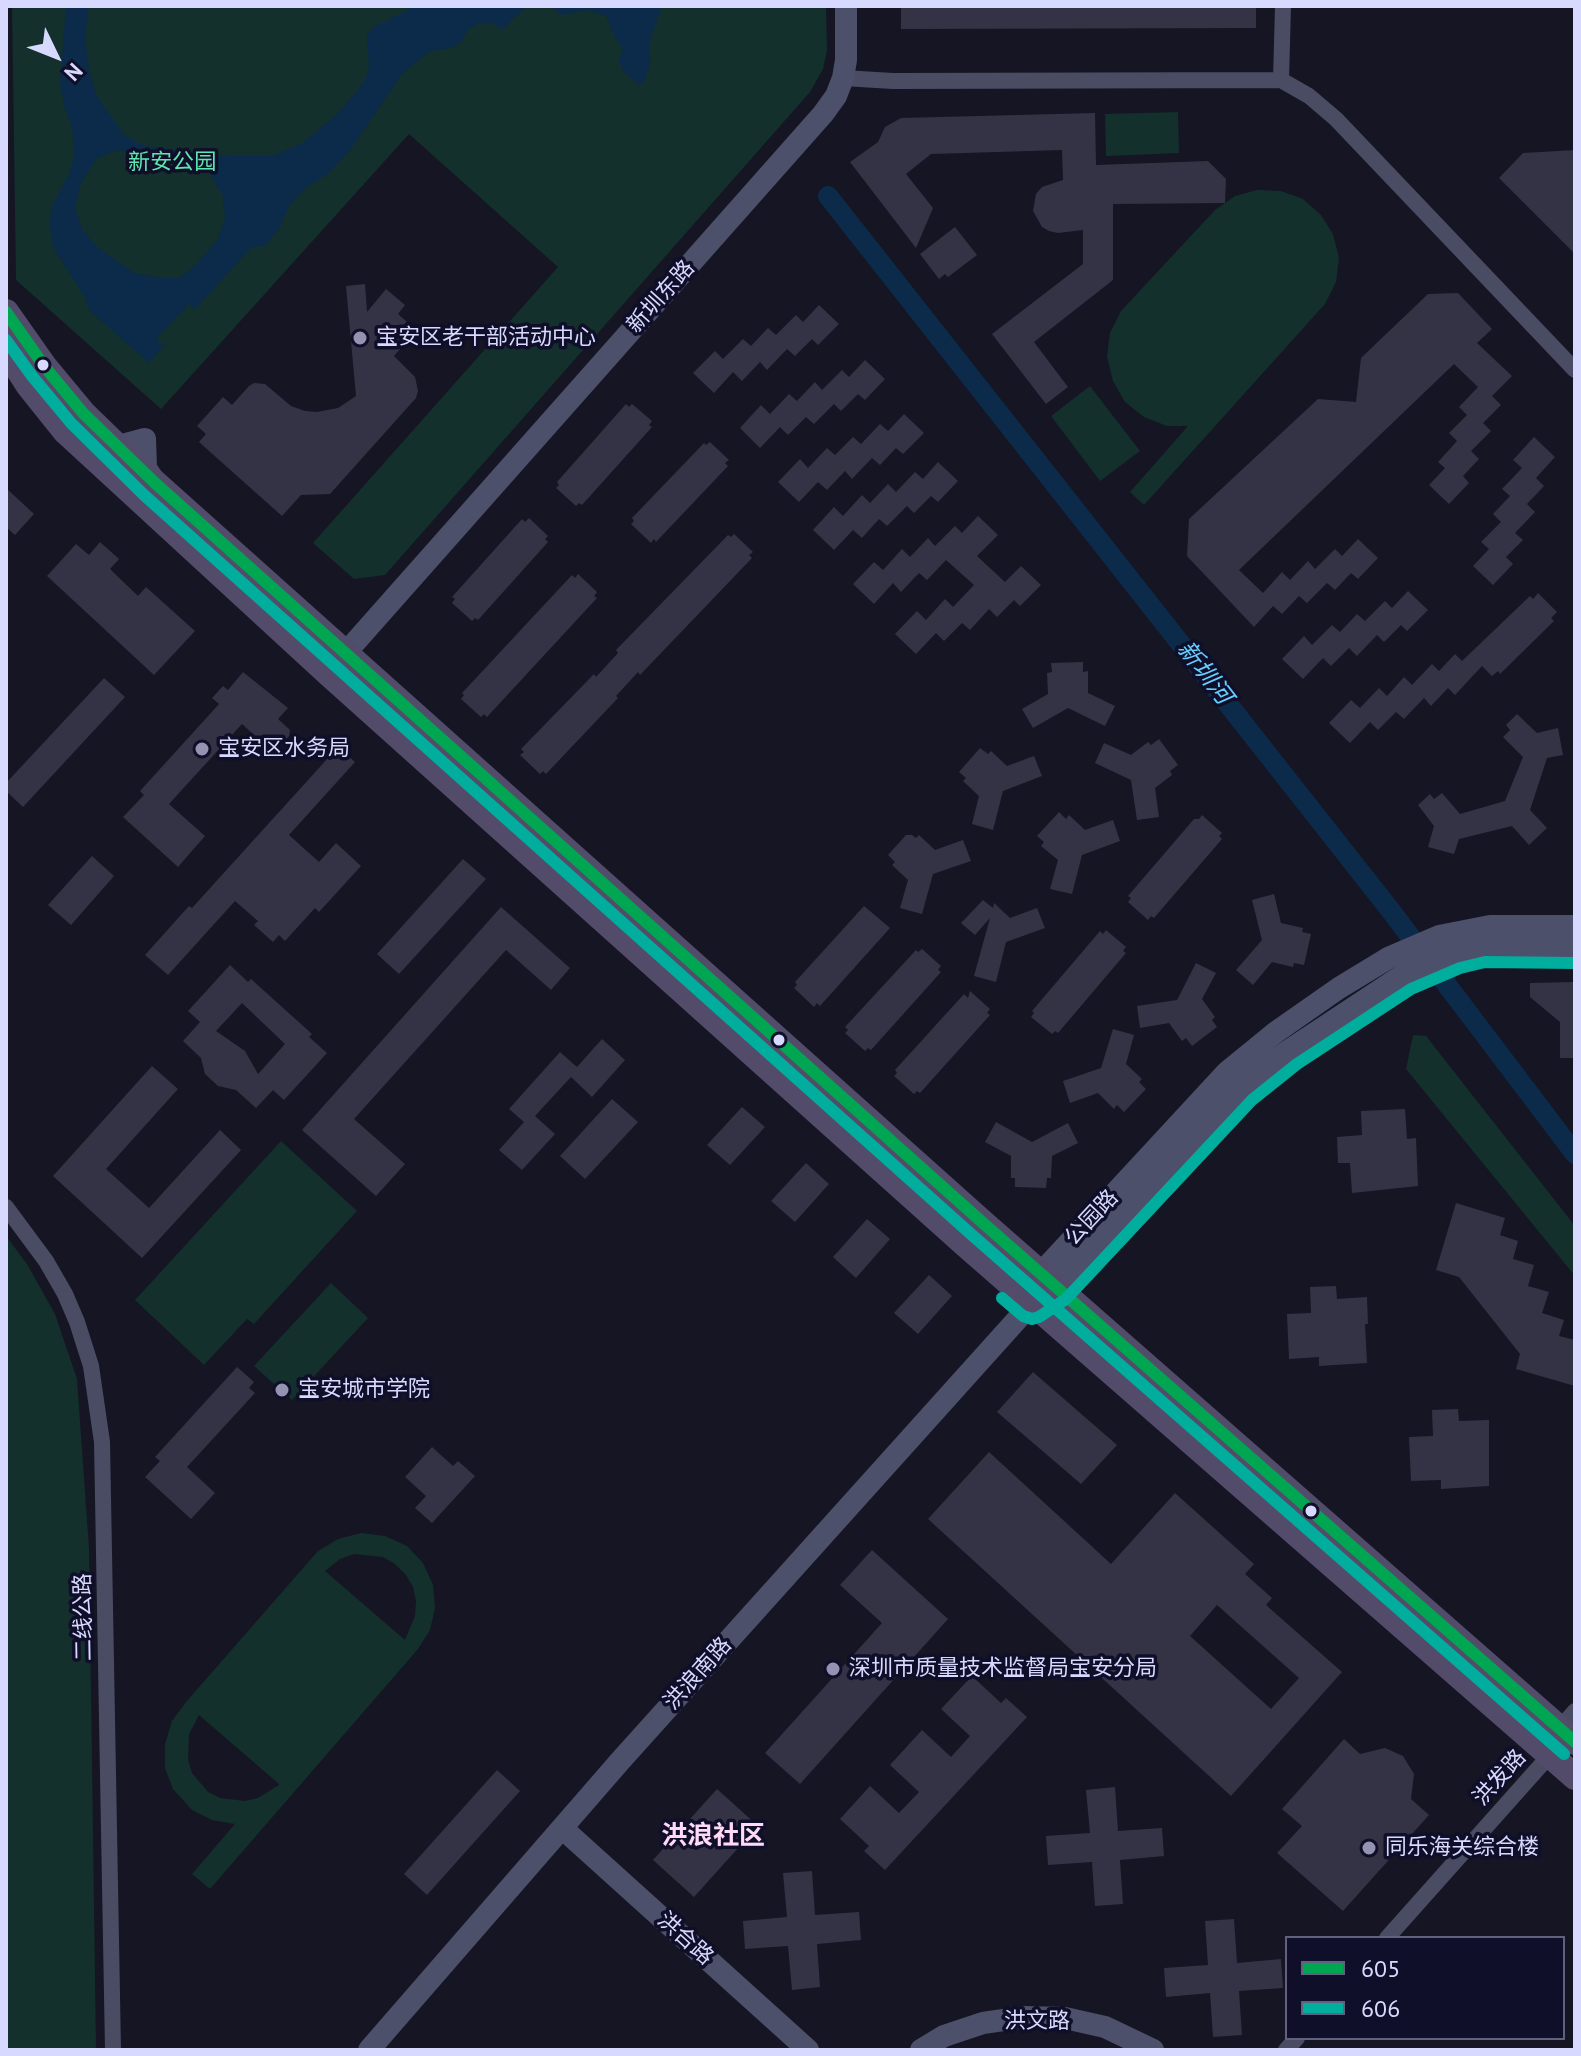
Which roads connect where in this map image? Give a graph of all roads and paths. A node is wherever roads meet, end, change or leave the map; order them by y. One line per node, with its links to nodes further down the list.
1 (846, 6): 3 (main road, 新圳东路)
2 (1283, 6): 4 (street)
3 (843, 78): 4 (street); 11 (main road, 新圳东路)
4 (1281, 80): 7 (street)
5 (6, 312): 9 (main road)
6 (6, 350): 8 (main road)
7 (1575, 370)
8 (65, 431): 9 (main road); 11 (main road)
9 (118, 447): 10 (main road); 10 (main road)
10 (155, 483): 11 (main road)
11 (336, 664): 16 (main road); 17 (main road)
12 (1575, 926): 14 (main road, 公园路)
13 (1575, 947): 14 (main road, 公园路)
14 (1396, 966): 16 (main road, 公园路)
15 (6, 1207): 23 (street, 二线公路)
16 (1048, 1280): 17 (main road, 公园路); 18 (main road)
17 (1032, 1303): 19 (main road); 21 (main road, 洪浪南路)
18 (1570, 1727)
19 (1550, 1755): 20 (main road); 22 (street, 洪发路)
20 (1575, 1777)
21 (562, 1828): 24 (main road, 洪浪南路); 25 (main road, 洪合路)
22 (1389, 1936)
23 (113, 2050)
24 (369, 2050)
25 (808, 2050)
26 (921, 2050): 27 (main road, 洪文路)
27 (1153, 2050)

